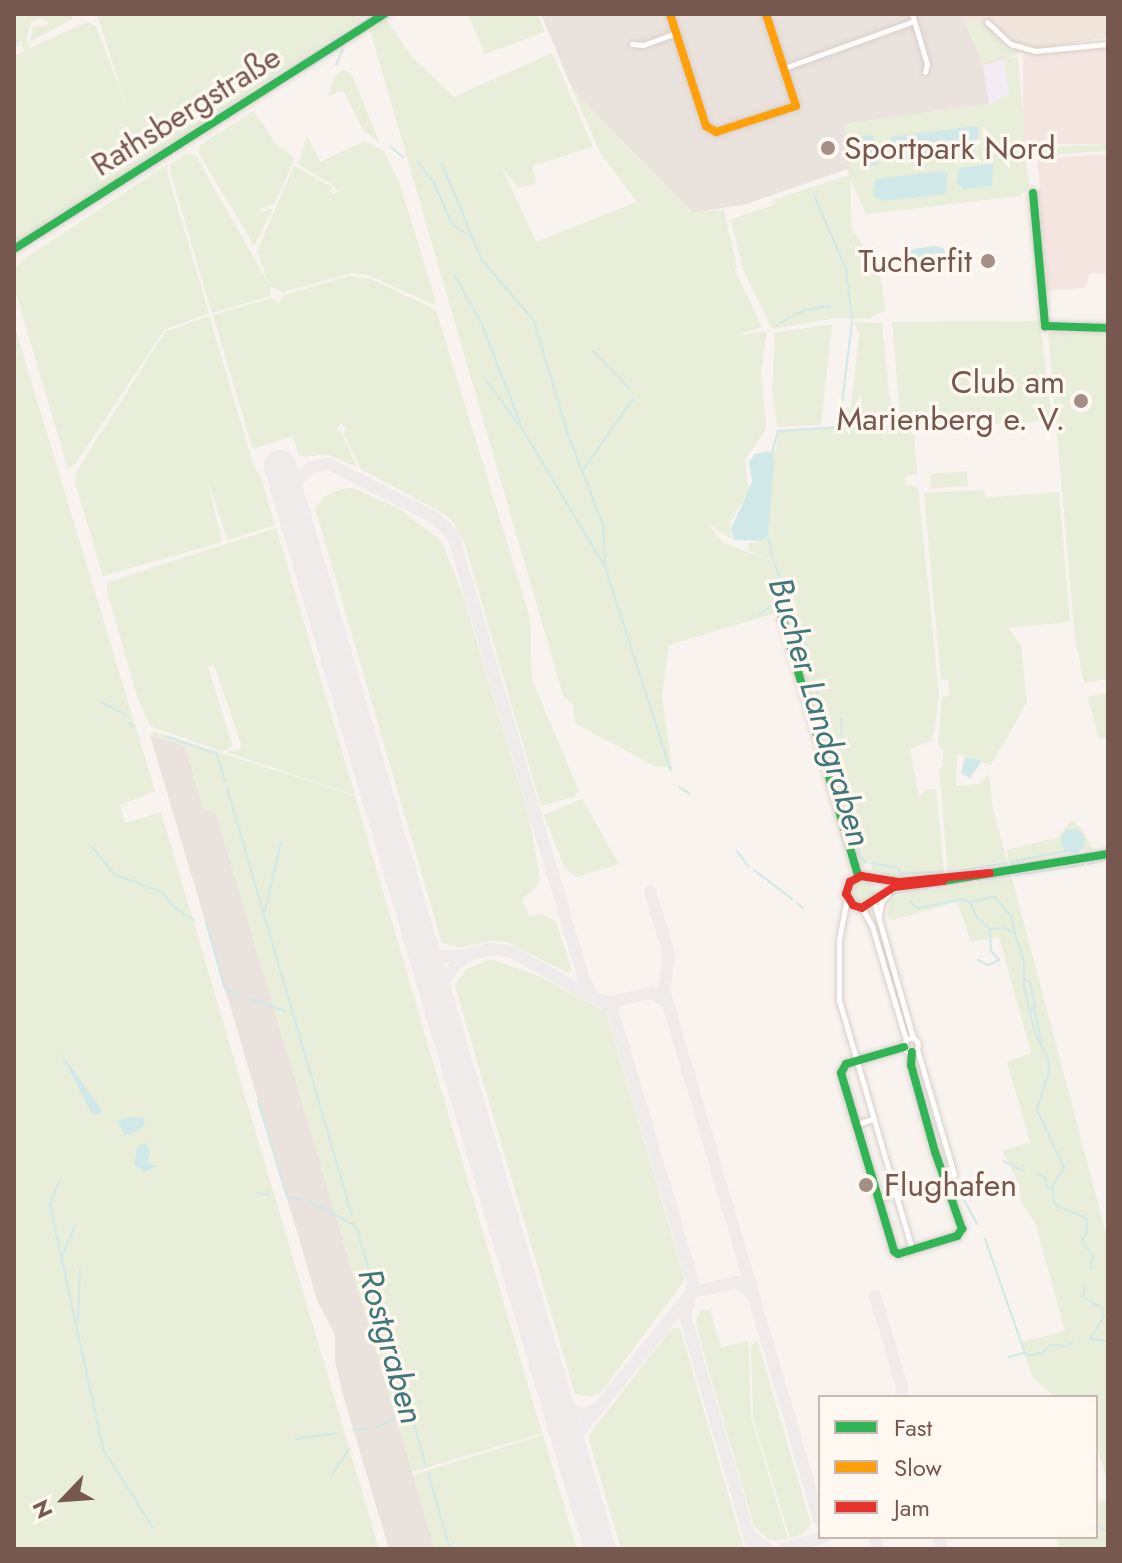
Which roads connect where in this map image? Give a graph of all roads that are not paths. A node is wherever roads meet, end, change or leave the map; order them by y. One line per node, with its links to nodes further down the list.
1 (385, 14): 12 (street, Rathsbergstraße)
2 (670, 14): 6 (street)
3 (766, 14): 9 (street)
4 (913, 17): 9 (street); 10 (street)
5 (987, 22): 8 (street)
6 (676, 33): 7 (street); 9 (street)
7 (632, 44)
8 (1108, 44)
9 (784, 68)
10 (925, 72)
11 (1033, 193): 13 (street)
12 (14, 249)
13 (1108, 328)
14 (782, 617): 17 (street)
15 (1108, 854): 16 (street)
16 (990, 873): 17 (street); 18 (street)
17 (863, 876): 19 (street); 20 (street)
18 (905, 885): 20 (street); 22 (street)
19 (847, 898): 21 (street); 25 (street)
20 (876, 899): 21 (street); 22 (street)
21 (862, 908): 24 (street)
22 (879, 922): 23 (street)
23 (913, 1038): 24 (street); 24 (street)
24 (910, 1047): 25 (street); 28 (street)
25 (855, 1061): 26 (street); 27 (street)
26 (872, 1119): 27 (street); 29 (street)
27 (857, 1124): 30 (street)
28 (947, 1181): 29 (street); 31 (street)
29 (894, 1193): 30 (street); 31 (street)
30 (878, 1198): 31 (street)
31 (912, 1250)

